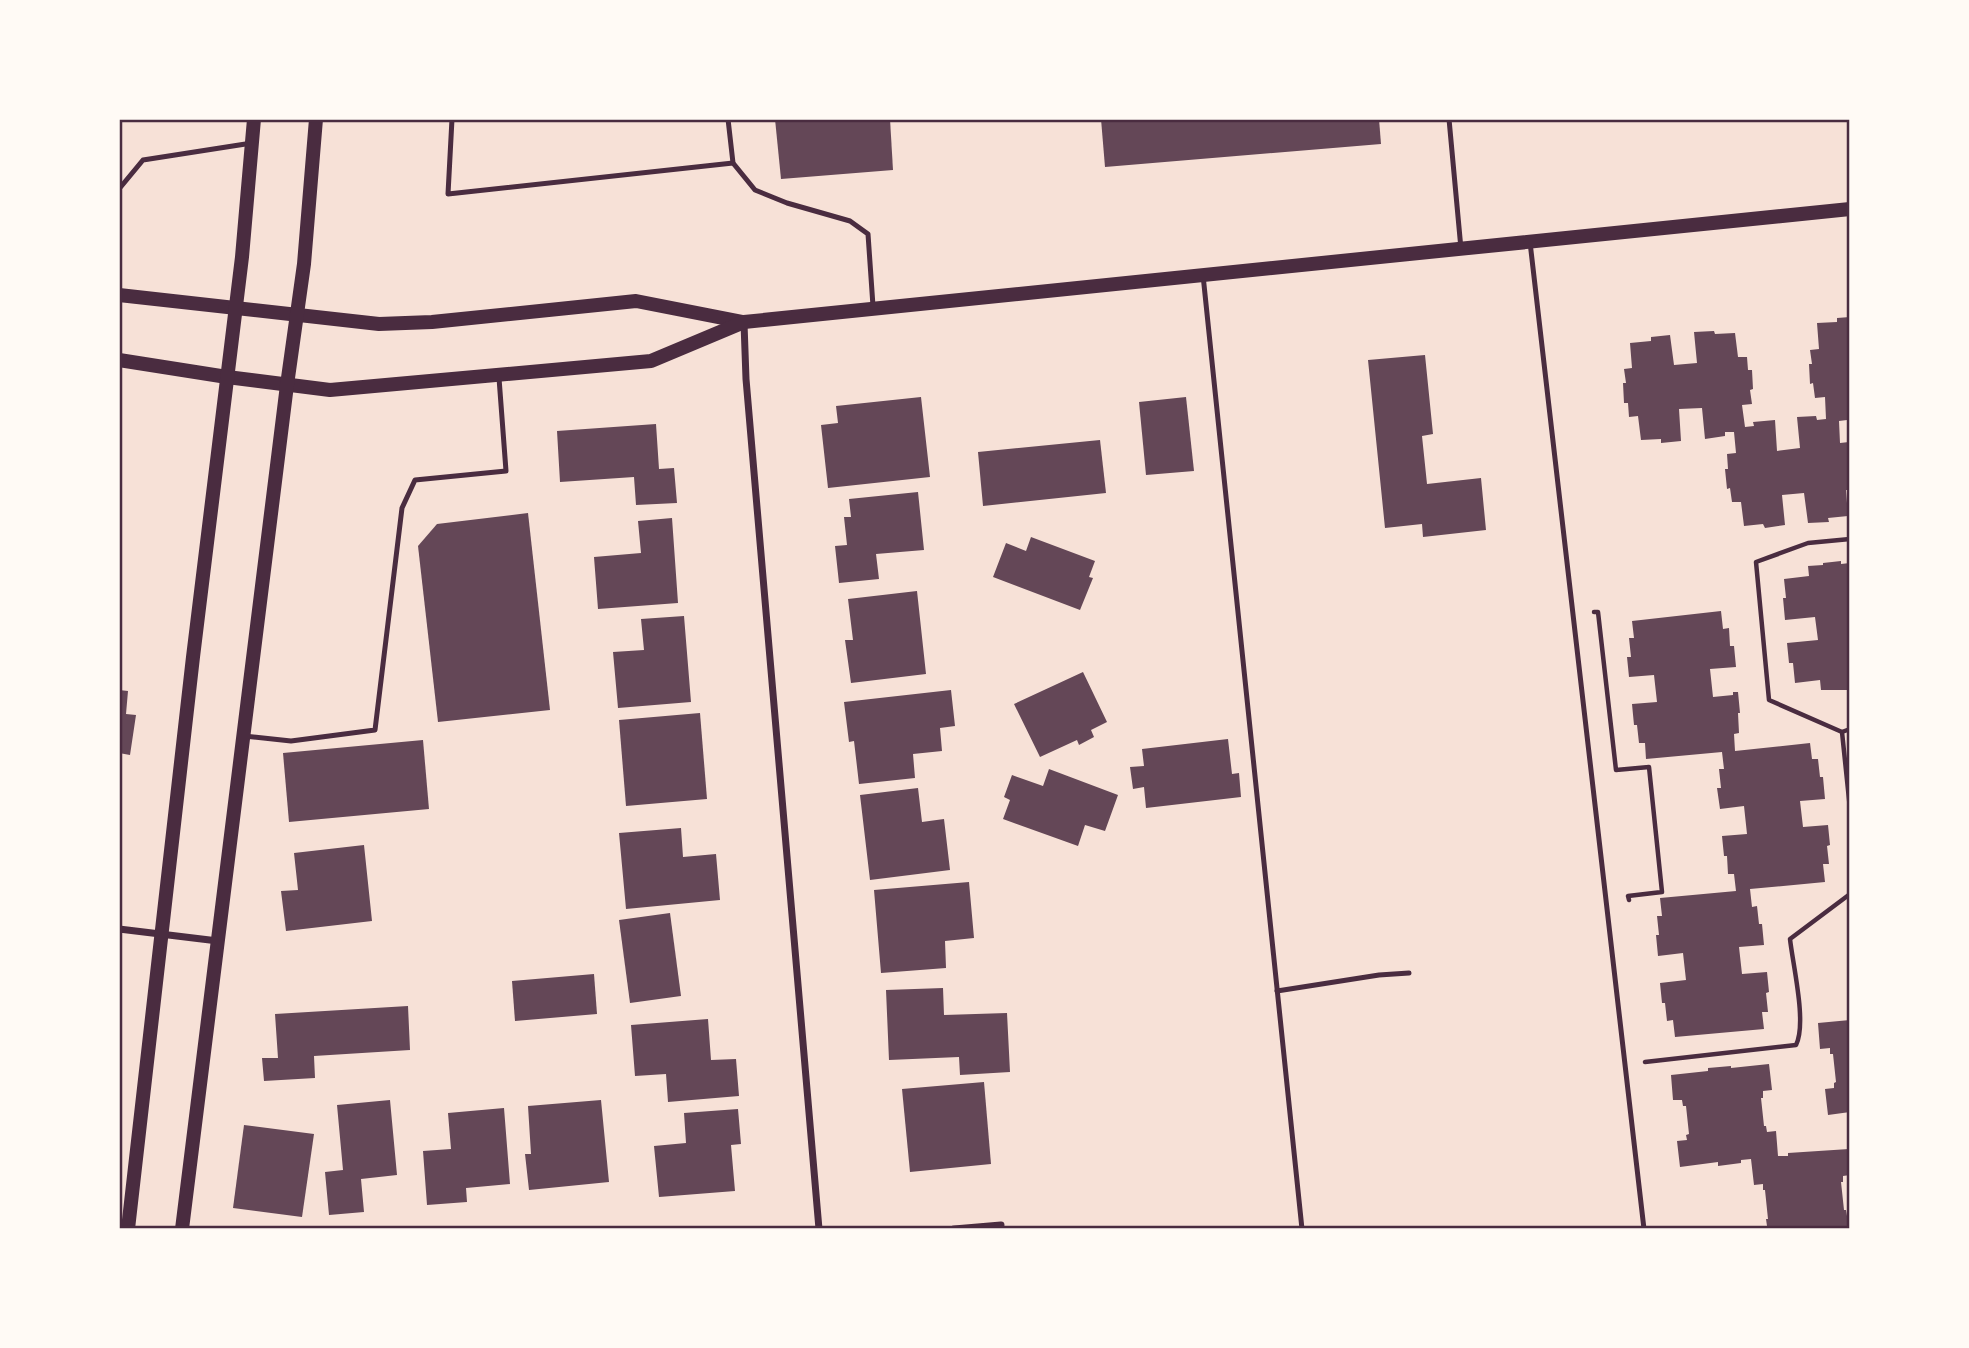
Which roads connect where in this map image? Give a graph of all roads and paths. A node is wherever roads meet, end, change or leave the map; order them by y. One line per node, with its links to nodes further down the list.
1 (254, 119): 6 (main road)
2 (316, 119): 16 (main road)
3 (452, 119): 7 (lane)
4 (728, 119): 7 (lane)
5 (1449, 119): 11 (lane)
6 (251, 143): 8 (lane); 14 (main road)
7 (733, 163): 15 (lane)
8 (119, 189)
9 (1850, 209): 10 (main road)
10 (1530, 242): 11 (main road); 23 (lane)
11 (1461, 249): 12 (main road)
12 (1203, 275): 15 (main road); 34 (lane)
13 (119, 295): 14 (main road)
14 (235, 309): 16 (main road); 20 (main road)
15 (874, 309): 17 (main road)
16 (297, 315): 17 (main road); 21 (main road)
17 (744, 322): 19 (main road); 39 (street)
18 (119, 360): 20 (main road)
19 (499, 375): 21 (main road); 26 (lane)
20 (227, 377): 21 (main road); 31 (main road)
21 (287, 385): 26 (main road)
22 (1850, 539): 25 (path)
23 (1573, 614): 29 (path); 42 (lane)
24 (1850, 729): 25 (path)
25 (1842, 732): 27 (path)
26 (243, 736): 32 (main road)
27 (1850, 809)
28 (1850, 894): 35 (path)
29 (1630, 910)
30 (119, 929): 31 (street)
31 (162, 934): 32 (street); 37 (main road)
32 (218, 940): 38 (main road)
33 (1409, 973): 34 (lane)
34 (1277, 991): 41 (lane)
35 (1645, 1062)
36 (1001, 1224): 40 (street)
37 (128, 1229)
38 (182, 1229)
39 (819, 1229)
40 (954, 1229)
41 (1302, 1229)
42 (1644, 1229)

